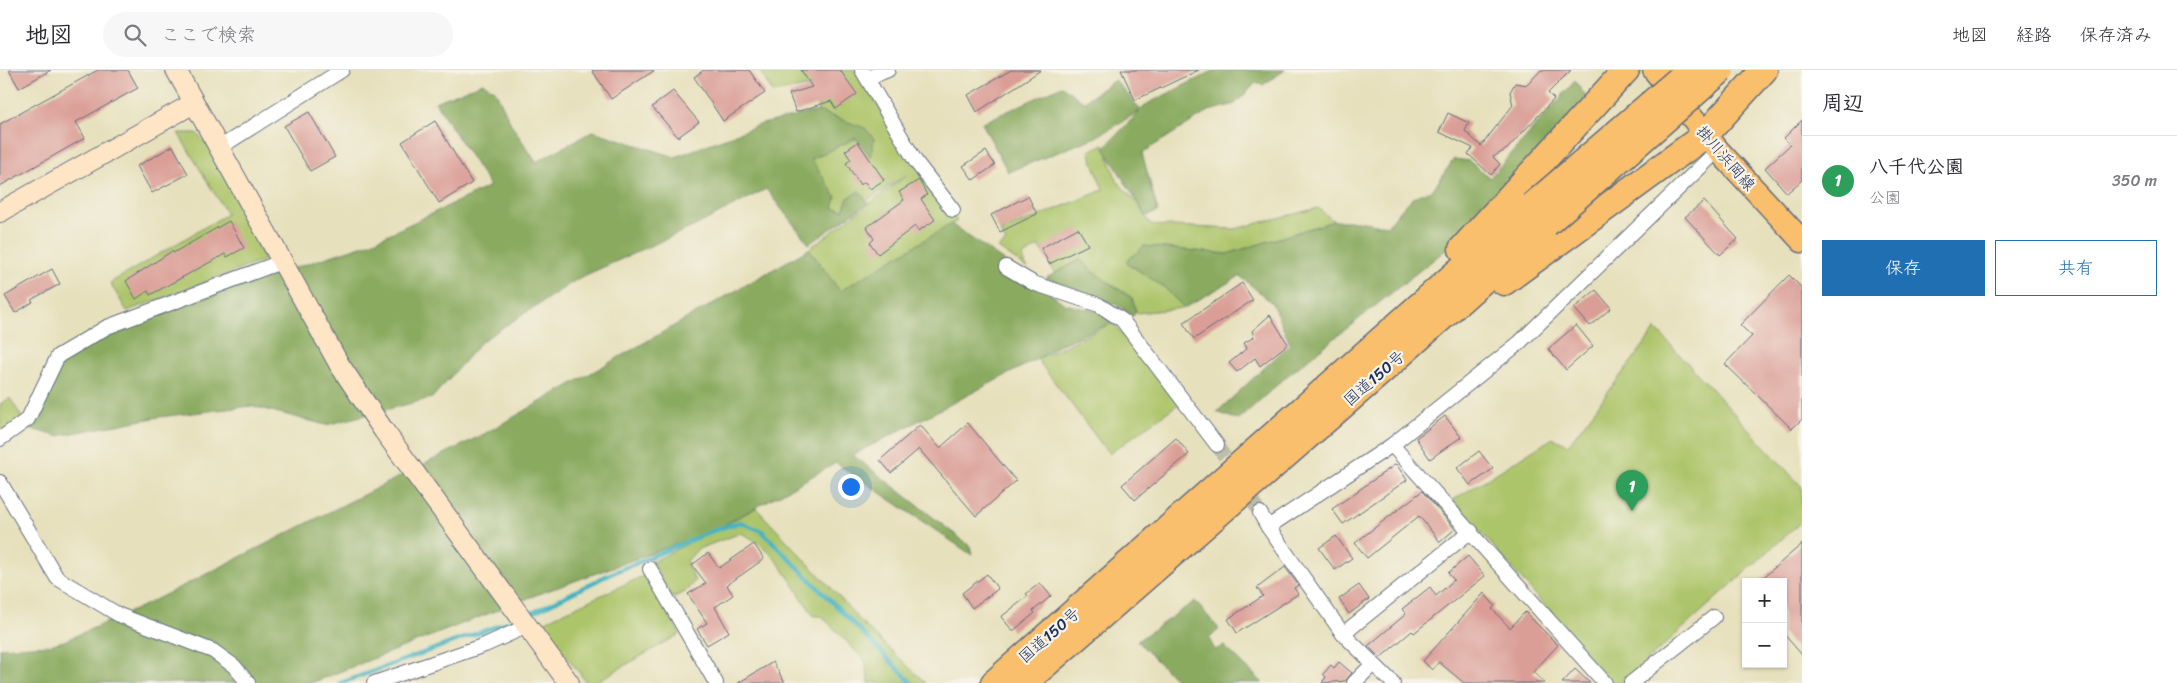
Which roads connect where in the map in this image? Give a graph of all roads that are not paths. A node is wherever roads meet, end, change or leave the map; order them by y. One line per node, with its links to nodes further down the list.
1 (176, 70): 10 (street)
2 (342, 70): 12 (street)
3 (888, 70): 9 (street)
4 (1626, 70): 19 (highway)
5 (1654, 70): 11 (main road, 掛川浜岡線)
6 (1690, 70): 15 (highway, 国道150号, bridge)
7 (1721, 70): 15 (highway, 国道150号, bridge)
8 (1764, 70): 11 (highway)
9 (865, 74): 13 (street)
10 (194, 103): 12 (street); 14 (street)
11 (1711, 143): 16 (main road, 掛川浜岡線); 20 (highway); 23 (street)
12 (219, 148): 17 (street)
13 (953, 210)
14 (0, 212)
15 (1539, 215): 19 (highway, 国道150号); 20 (highway, 国道150号)
16 (1802, 242)
17 (281, 262): 21 (street); 30 (street)
18 (1006, 267): 22 (street)
19 (1372, 347): 37 (highway, 国道150号)
20 (1384, 370): 38 (highway, 国道150号)
21 (0, 439)
22 (1217, 444)
23 (1392, 445): 26 (street); 27 (street)
24 (0, 482): 33 (street)
25 (1260, 513): 26 (street)
26 (1268, 527): 31 (street)
27 (1471, 531): 31 (street); 41 (street)
28 (650, 569): 36 (street)
29 (1714, 617): 42 (street)
30 (527, 625): 34 (street); 35 (street)
31 (1343, 634): 32 (street)
32 (1372, 665): 39 (street); 40 (street)
33 (248, 683)
34 (374, 683)
35 (569, 683)
36 (716, 683)
37 (994, 683)
38 (1024, 683)
39 (1354, 683)
40 (1393, 683)
41 (1605, 683)
42 (1631, 683)

